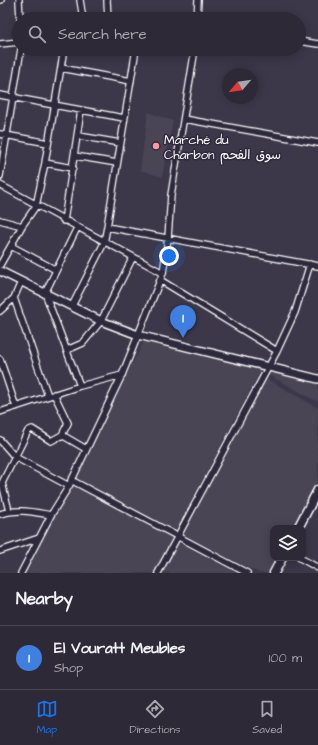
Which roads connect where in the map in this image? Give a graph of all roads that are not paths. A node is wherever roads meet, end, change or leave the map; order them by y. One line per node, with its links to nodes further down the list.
1 (19, 0): 5 (street)
2 (80, 0): 6 (street)
3 (107, 0): 7 (street)
4 (198, 0): 8 (street)
5 (20, 12)
6 (82, 12)
7 (108, 12)
8 (198, 12)
9 (306, 42): 12 (street)
10 (12, 43): 11 (street)
11 (0, 44)
12 (318, 44)
13 (20, 56): 20 (street)
14 (63, 56): 17 (street)
15 (135, 56): 18 (street)
16 (193, 56): 24 (street)
17 (61, 68): 18 (street); 21 (street)
18 (131, 81): 23 (street)
19 (0, 95): 20 (street)
20 (12, 97): 21 (street); 25 (street)
21 (55, 106): 22 (street); 27 (street)
22 (82, 110): 23 (street); 26 (street)
23 (124, 118): 28 (street)
24 (184, 119): 29 (street); 42 (street)
25 (3, 134): 27 (street); 34 (street)
26 (79, 136): 28 (street); 30 (street)
27 (48, 143): 31 (street)
28 (120, 143): 32 (street)
29 (318, 143)
30 (75, 156): 32 (street); 33 (street)
31 (45, 163): 33 (street); 36 (street)
32 (116, 163): 40 (street)
33 (73, 168): 38 (street)
34 (0, 176)
35 (0, 186): 36 (street)
36 (36, 206): 38 (street); 39 (street)
37 (0, 220): 39 (street)
38 (67, 222): 41 (street)
39 (22, 226): 44 (street)
40 (107, 227): 42 (street); 43 (street)
41 (77, 228): 43 (street); 49 (street)
42 (168, 238): 46 (street); 51 (street)
43 (104, 242): 45 (street); 56 (street)
44 (11, 246): 47 (street); 49 (street)
45 (133, 257): 51 (street); 58 (street)
46 (310, 264): 48 (street); 61 (street)
47 (0, 265)
48 (318, 266)
49 (56, 270): 54 (street)
50 (0, 271): 53 (street)
51 (163, 273): 52 (street)
52 (160, 280): 59 (street); 61 (street)
53 (21, 282): 54 (street); 55 (street)
54 (45, 293): 56 (street); 60 (street)
55 (14, 298): 57 (street); 68 (street)
56 (72, 306): 58 (street)
57 (0, 311)
58 (101, 321): 59 (street); 60 (street)
59 (138, 335): 63 (street); 64 (street)
60 (67, 350): 66 (street)
61 (278, 351): 63 (street)
62 (0, 359): 69 (street)
63 (269, 366): 65 (street); 82 (street)
64 (122, 375): 66 (street); 73 (street)
65 (318, 379)
66 (80, 386): 67 (street)
67 (54, 394): 68 (street); 71 (street)
68 (48, 396): 69 (street)
69 (16, 407): 70 (street)
70 (0, 412)
71 (62, 435): 73 (street); 74 (street)
72 (0, 440): 74 (street)
73 (86, 449): 76 (street)
74 (15, 457): 75 (street); 76 (street)
75 (1, 483): 78 (street)
76 (70, 483): 80 (street); 82 (street)
77 (318, 490): 81 (main road)
78 (9, 511): 79 (street); 80 (street)
79 (0, 514)
80 (51, 515): 83 (street)
81 (300, 525)
82 (177, 536): 89 (street); 90 (street)
83 (39, 538): 84 (street); 88 (street)
84 (0, 552)
85 (280, 561): 91 (main road)
86 (305, 561): 87 (street)
87 (318, 568)
88 (21, 573)
89 (158, 573)
90 (247, 573)
91 (274, 573)

